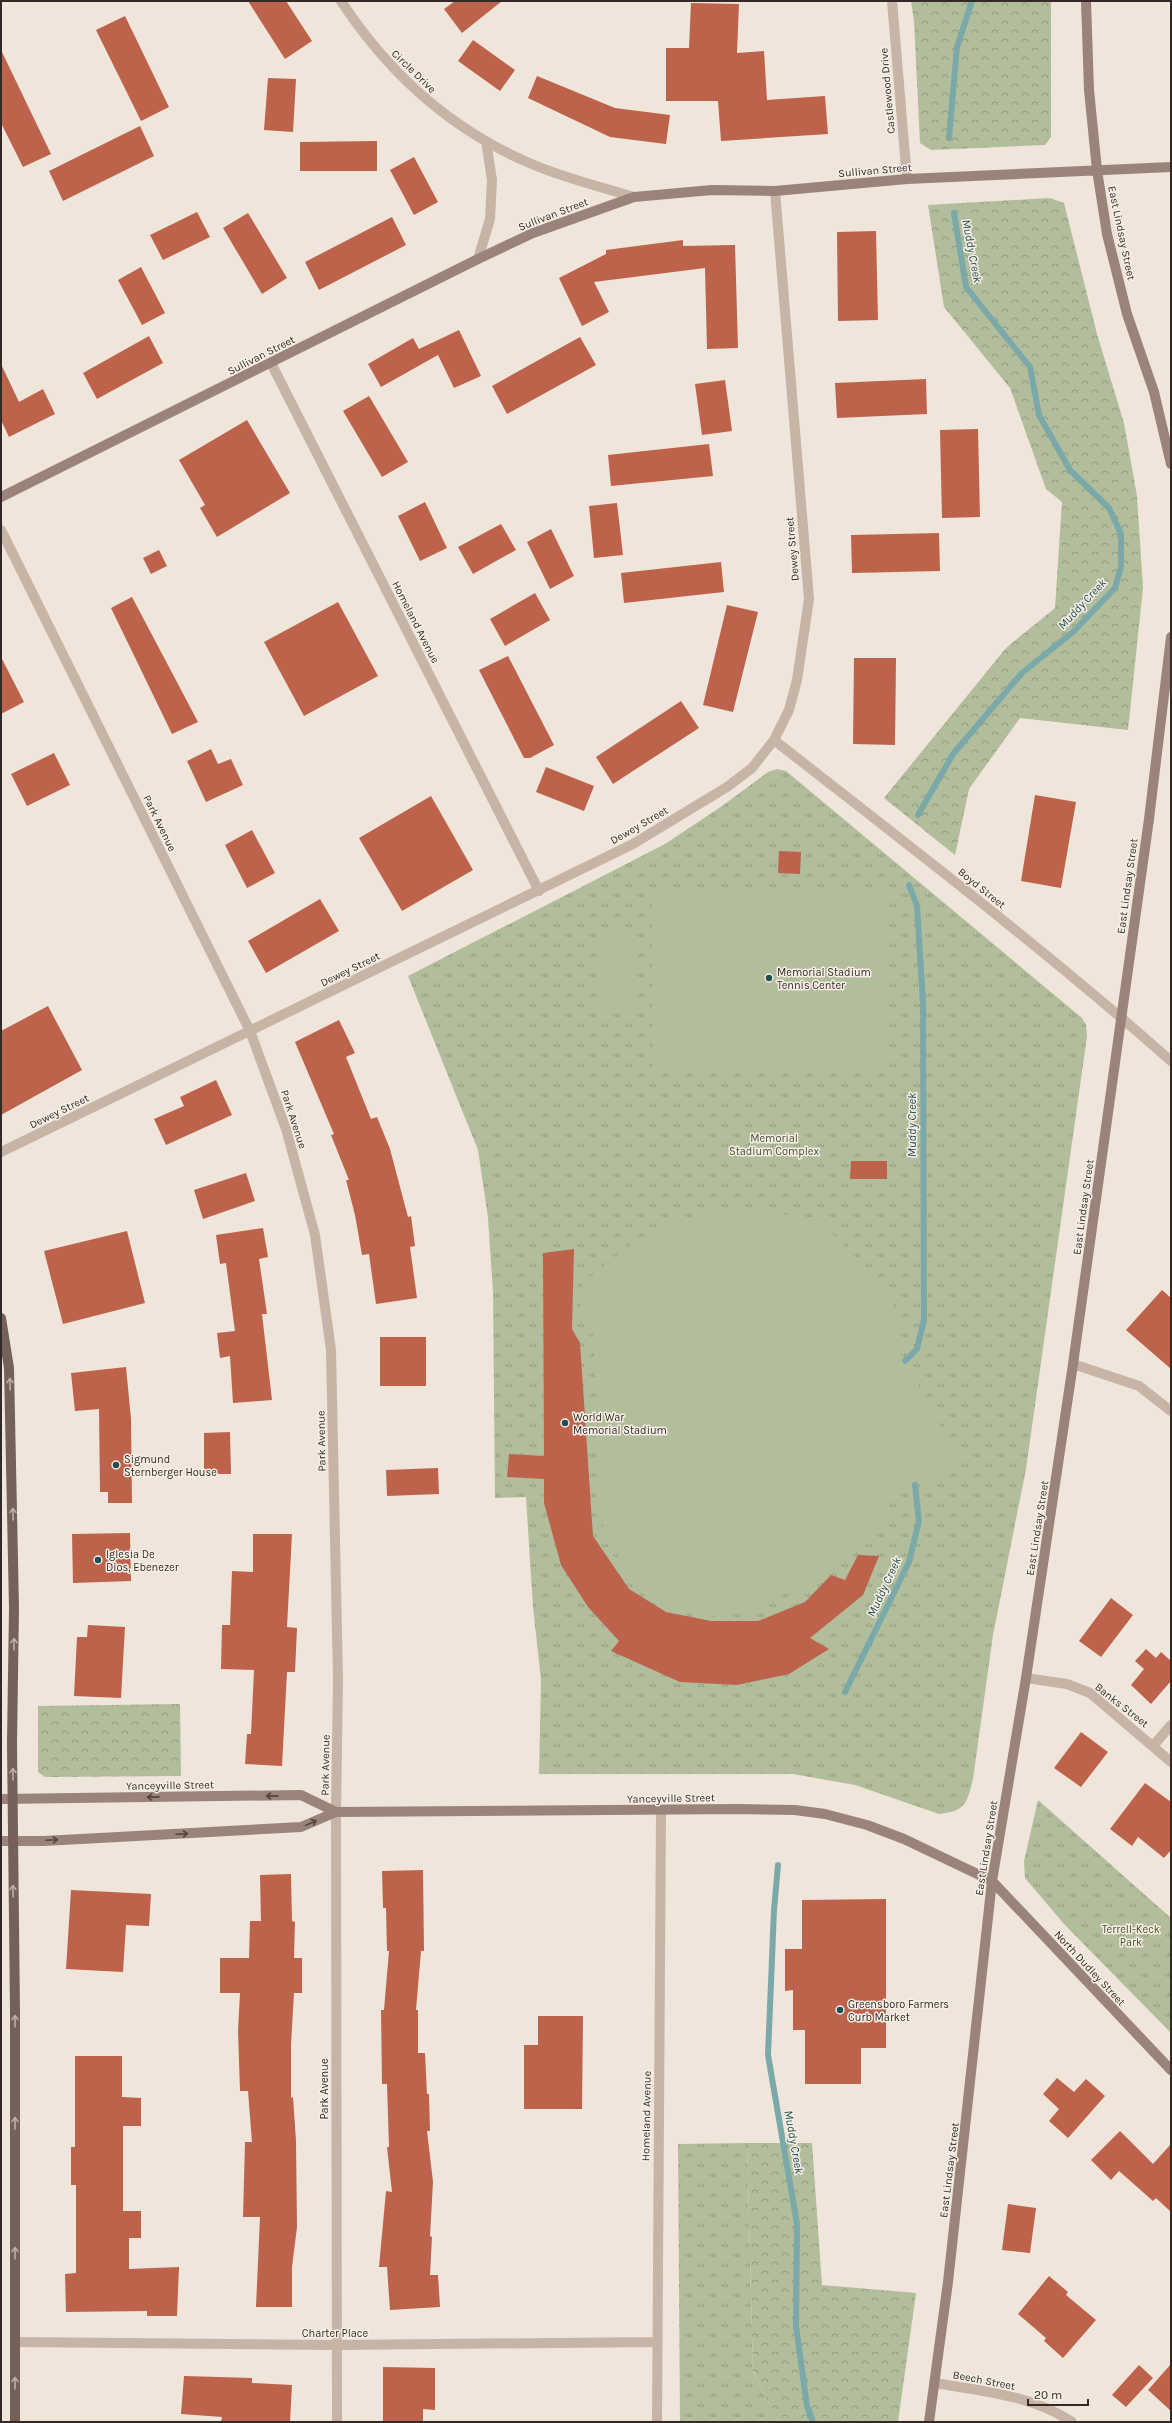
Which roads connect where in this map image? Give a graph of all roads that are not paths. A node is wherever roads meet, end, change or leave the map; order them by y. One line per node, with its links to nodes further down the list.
1 (341, 1): 4 (street, Circle Drive)
2 (892, 1): 7 (street, Castlewood Drive)
3 (1086, 1): 6 (street, East Lindsay Street)
4 (486, 141): 9 (street, Circle Drive); 10 (street)
5 (1171, 167): 6 (street, Sullivan Street)
6 (1097, 170): 7 (street, Sullivan Street); 12 (street, East Lindsay Street)
7 (907, 180): 8 (street, Sullivan Street)
8 (775, 191): 9 (street, Sullivan Street); 16 (street, Dewey Street)
9 (634, 197): 10 (street, Sullivan Street)
10 (478, 259): 11 (street, Sullivan Street)
11 (271, 364): 13 (street, Sullivan Street); 17 (street, Homeland Avenue)
12 (1171, 464)
13 (1, 497)
14 (1, 530): 19 (street, Park Avenue)
15 (1171, 637): 18 (street, East Lindsay Street)
16 (774, 740): 17 (street, Dewey Street); 18 (street, Boyd Street)
17 (539, 891): 19 (street, Dewey Street)
18 (1121, 1017): 20 (street, Boyd Street); 23 (street, East Lindsay Street)
19 (250, 1031): 21 (street, Dewey Street); 32 (street, Park Avenue)
20 (1171, 1061)
21 (1, 1152)
22 (1, 1318): 30 (main road, one-way to 22)
23 (1073, 1364): 24 (street); 25 (street, East Lindsay Street)
24 (1171, 1411)
25 (1026, 1678): 27 (street, Banks Street); 35 (street, East Lindsay Street)
26 (1171, 1725): 27 (street)
27 (1153, 1746): 28 (street, Banks Street)
28 (1171, 1762)
29 (1, 1799): 30 (street, Yanceyville Street)
30 (13, 1799): 32 (street, Yanceyville Street, one-way to 30); 34 (main road)
31 (662, 1811): 32 (street, Yanceyville Street); 35 (street, Yanceyville Street); 38 (street, Homeland Avenue)
32 (336, 1812): 34 (street, Yanceyville Street, one-way to 32); 39 (street, Park Avenue)
33 (1, 1841): 34 (street, Yanceyville Street)
34 (13, 1841): 37 (main road, one-way to 34)
35 (992, 1881): 36 (street, North Dudley Street); 40 (street, East Lindsay Street)
36 (1171, 2070)
37 (15, 2342): 39 (street, Charter Place); 41 (main road, one-way to 37)
38 (656, 2342): 39 (street, Charter Place); 43 (street, Homeland Avenue)
39 (337, 2346): 42 (street, Park Avenue)
40 (935, 2383): 44 (street, East Lindsay Street); 45 (street, Beech Street)
41 (15, 2422)
42 (337, 2422)
43 (657, 2422)
44 (929, 2422)
45 (1072, 2422)

